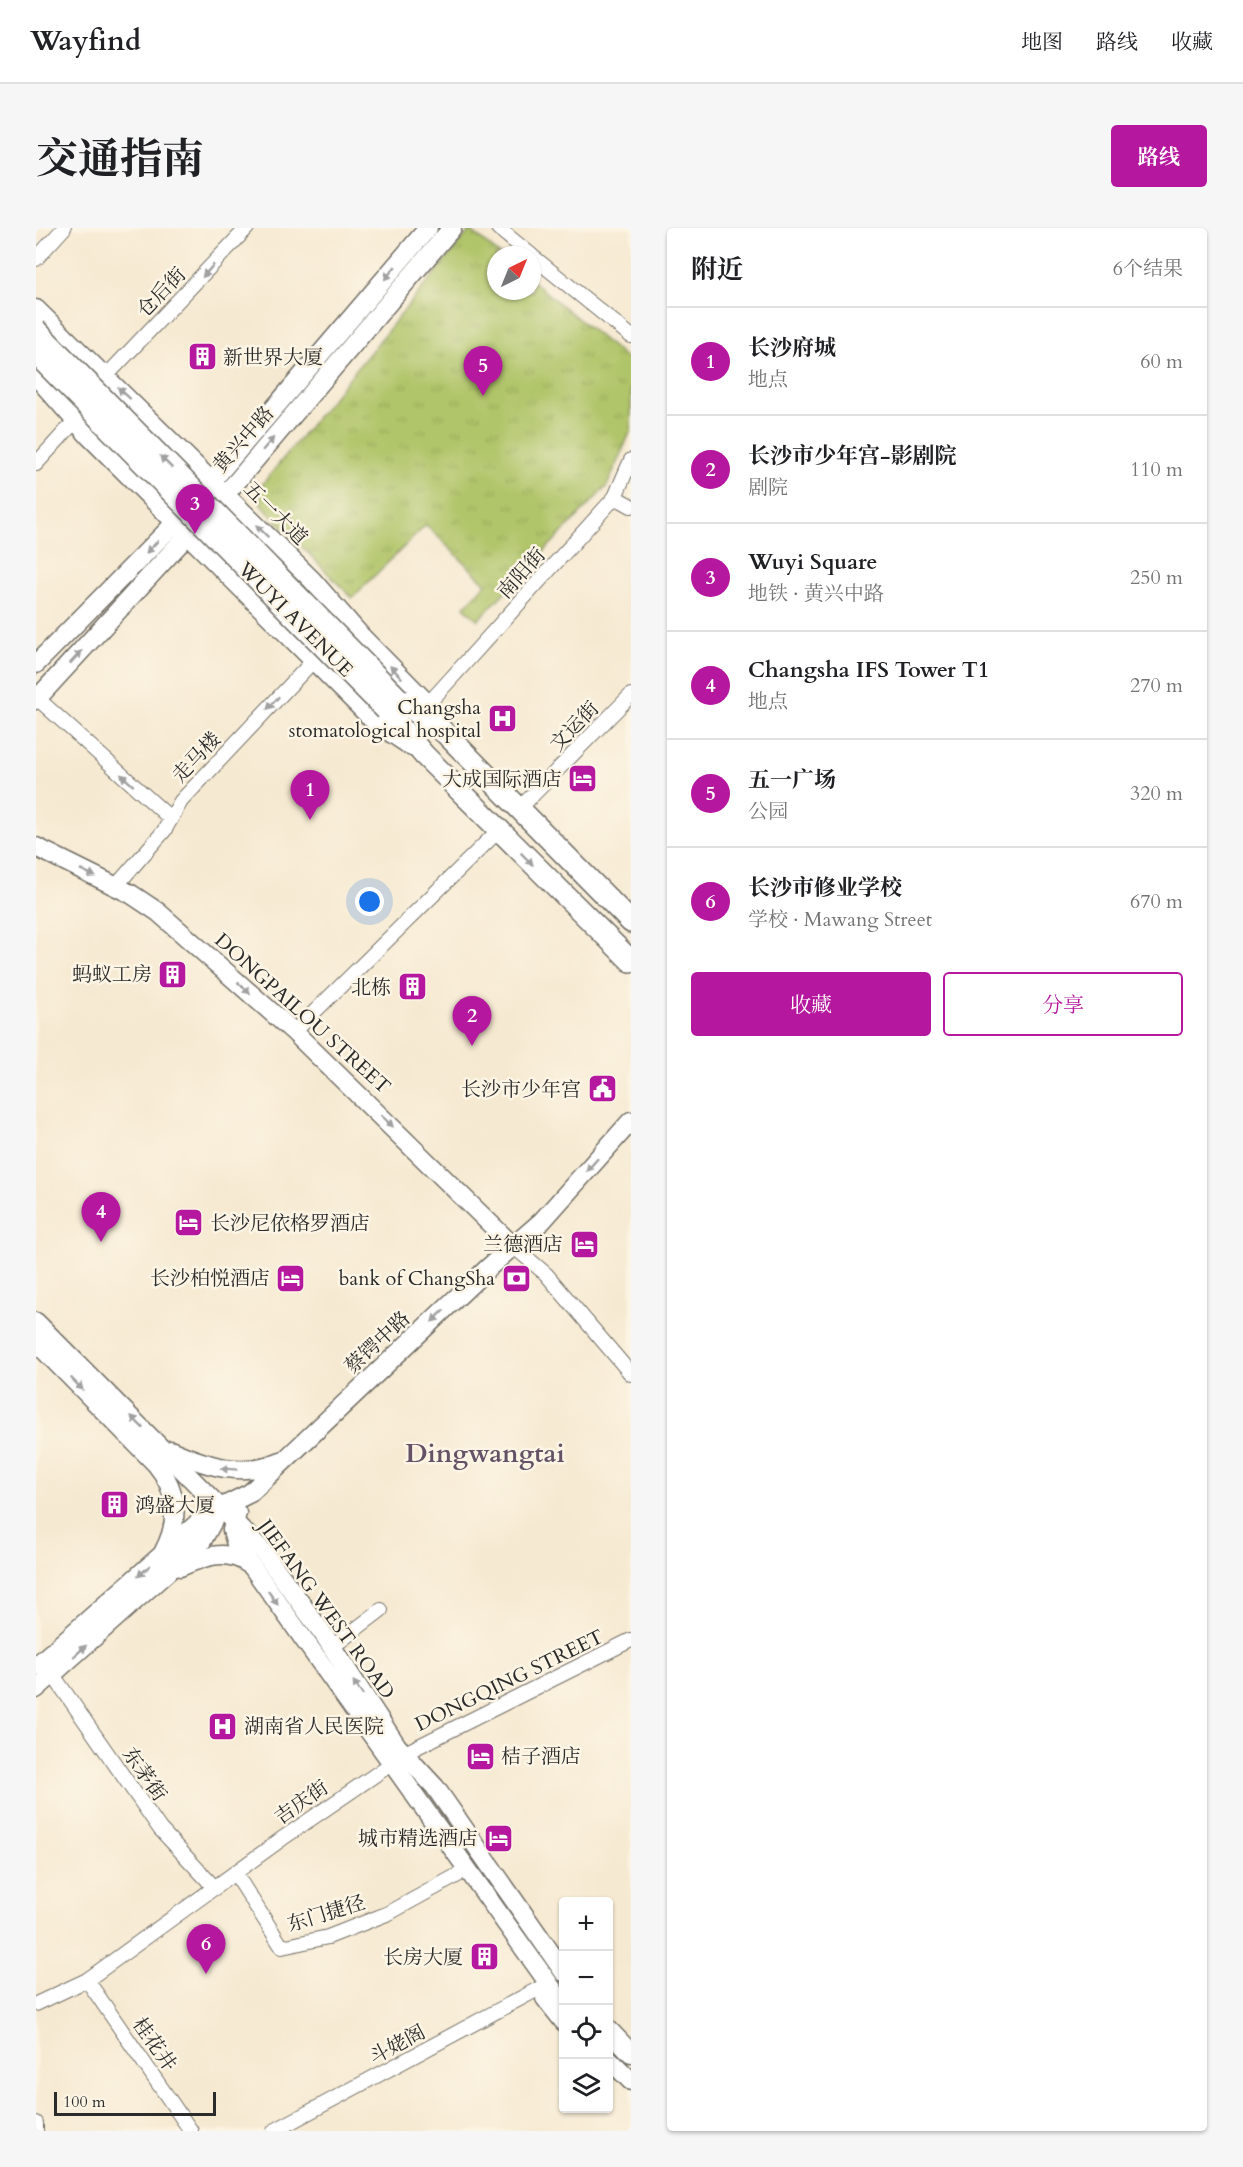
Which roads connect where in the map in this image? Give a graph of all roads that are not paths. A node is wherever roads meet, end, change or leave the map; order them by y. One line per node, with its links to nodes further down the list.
1 (64, 228): 7 (street)
2 (248, 228): 13 (street, 仓后街, one-way to 13)
3 (428, 228): 18 (main road, 黄兴中路, one-way to 18)
4 (452, 228): 19 (main road, 黄兴中路, one-way to 4)
5 (498, 228): 6 (street)
6 (521, 246)
7 (36, 259)
8 (541, 262): 11 (street)
9 (36, 309): 13 (main road, 五一大道)
10 (36, 330): 28 (main road, WUYI AVENUE, one-way to 10, bridge)
11 (631, 336)
12 (36, 354): 28 (main road, WUYI AVENUE, bridge)
13 (98, 371): 18 (main road, 五一大道, one-way to 13)
14 (36, 376): 15 (main road)
15 (76, 420): 17 (street); 22 (main road)
16 (631, 460): 20 (street, 南阳街)
17 (36, 464)
18 (212, 481): 19 (main road, 五一大道); 22 (main road, 黄兴中路)
19 (226, 494): 23 (main road, 黄兴中路); 29 (main road, 五一大道, one-way to 19)
20 (615, 497): 21 (street); 29 (street, 南阳街)
21 (631, 506)
22 (175, 522): 23 (main road); 25 (main road, 黄兴中路, one-way to 25)
23 (189, 536): 24 (main road); 27 (main road, 黄兴中路, one-way to 23)
24 (313, 661): 31 (main road); 33 (street, 走马楼, one-way to 33)
25 (36, 664)
26 (631, 695): 32 (street, 文运街)
27 (37, 699): 33 (street, one-way to 27)
28 (392, 704): 30 (main road, WUYI AVENUE); 31 (main road, WUYI AVENUE)
29 (428, 704): 30 (main road, 五一大道)
30 (446, 734): 32 (main road, WUYI AVENUE)
31 (424, 755): 34 (main road, WUYI AVENUE)
32 (519, 809): 37 (main road, WUYI AVENUE)
33 (171, 819): 36 (street, 走马楼)
34 (499, 830): 38 (main road, WUYI AVENUE, one-way to 38); 39 (street)
35 (36, 847): 36 (main road, DONGPAILOU STREET, one-way to 36)
36 (116, 886): 39 (main road, DONGPAILOU STREET, one-way to 39)
37 (631, 922)
38 (631, 961)
39 (294, 1032): 41 (main road, DONGPAILOU STREET, one-way to 41)
40 (631, 1122): 41 (main road, 蔡锷中路, one-way to 41)
41 (513, 1246): 44 (street); 46 (main road, 蔡锷中路, one-way to 46)
42 (36, 1322): 45 (main road, one-way to 42)
43 (36, 1342): 50 (main road, one-way to 50)
44 (631, 1374)
45 (161, 1446): 46 (main road, one-way to 45); 48 (main road)
46 (286, 1459): 47 (main road, 蔡锷中路)
47 (250, 1493): 48 (main road, 蔡锷中路); 49 (main road, JIEFANG WEST ROAD)
48 (217, 1509): 49 (main road, JIEFANG WEST ROAD); 50 (main road, 蔡锷中路); 52 (main road)
49 (234, 1520): 51 (main road, JIEFANG WEST ROAD); 55 (main road, JIEFANG WEST ROAD)
50 (163, 1554): 56 (main road, 蔡锷中路, one-way to 56)
51 (249, 1564): 52 (main road); 58 (main road, JIEFANG WEST ROAD, one-way to 58)
52 (168, 1572): 56 (main road, one-way to 52)
53 (381, 1610): 55 (street)
54 (631, 1640): 58 (street, DONGQING STREET)
55 (331, 1648): 58 (main road, JIEFANG WEST ROAD, one-way to 55)
56 (41, 1666): 57 (main road); 62 (street, 东茅街)
57 (36, 1689)
58 (397, 1759): 59 (main road, JIEFANG WEST ROAD); 60 (street, 吉庆街); 61 (main road, JIEFANG WEST ROAD); 63 (main road, JIEFANG WEST ROAD)
59 (449, 1835): 65 (main road, JIEFANG WEST ROAD); 67 (main road, JIEFANG WEST ROAD)
60 (236, 1873): 61 (street, 东门捷径); 62 (street, 吉庆街)
61 (458, 1875): 66 (main road, JIEFANG WEST ROAD)
62 (215, 1888): 64 (street, 吉庆街)
63 (559, 1965)
64 (87, 1980): 68 (street, 吉庆街); 80 (street, 桂花井)
65 (559, 1982)
66 (538, 1989): 69 (main road, JIEFANG WEST ROAD); 81 (street, 斗姥阁)
67 (559, 1998)
68 (36, 2004)
69 (559, 2016)
70 (613, 2033): 72 (main road)
71 (613, 2048): 74 (main road)
72 (631, 2053)
73 (610, 2059): 76 (main road)
74 (631, 2068)
75 (613, 2077): 77 (main road)
76 (631, 2081)
77 (631, 2096)
78 (36, 2123): 79 (street)
79 (36, 2130)
80 (191, 2131)
81 (274, 2131)

